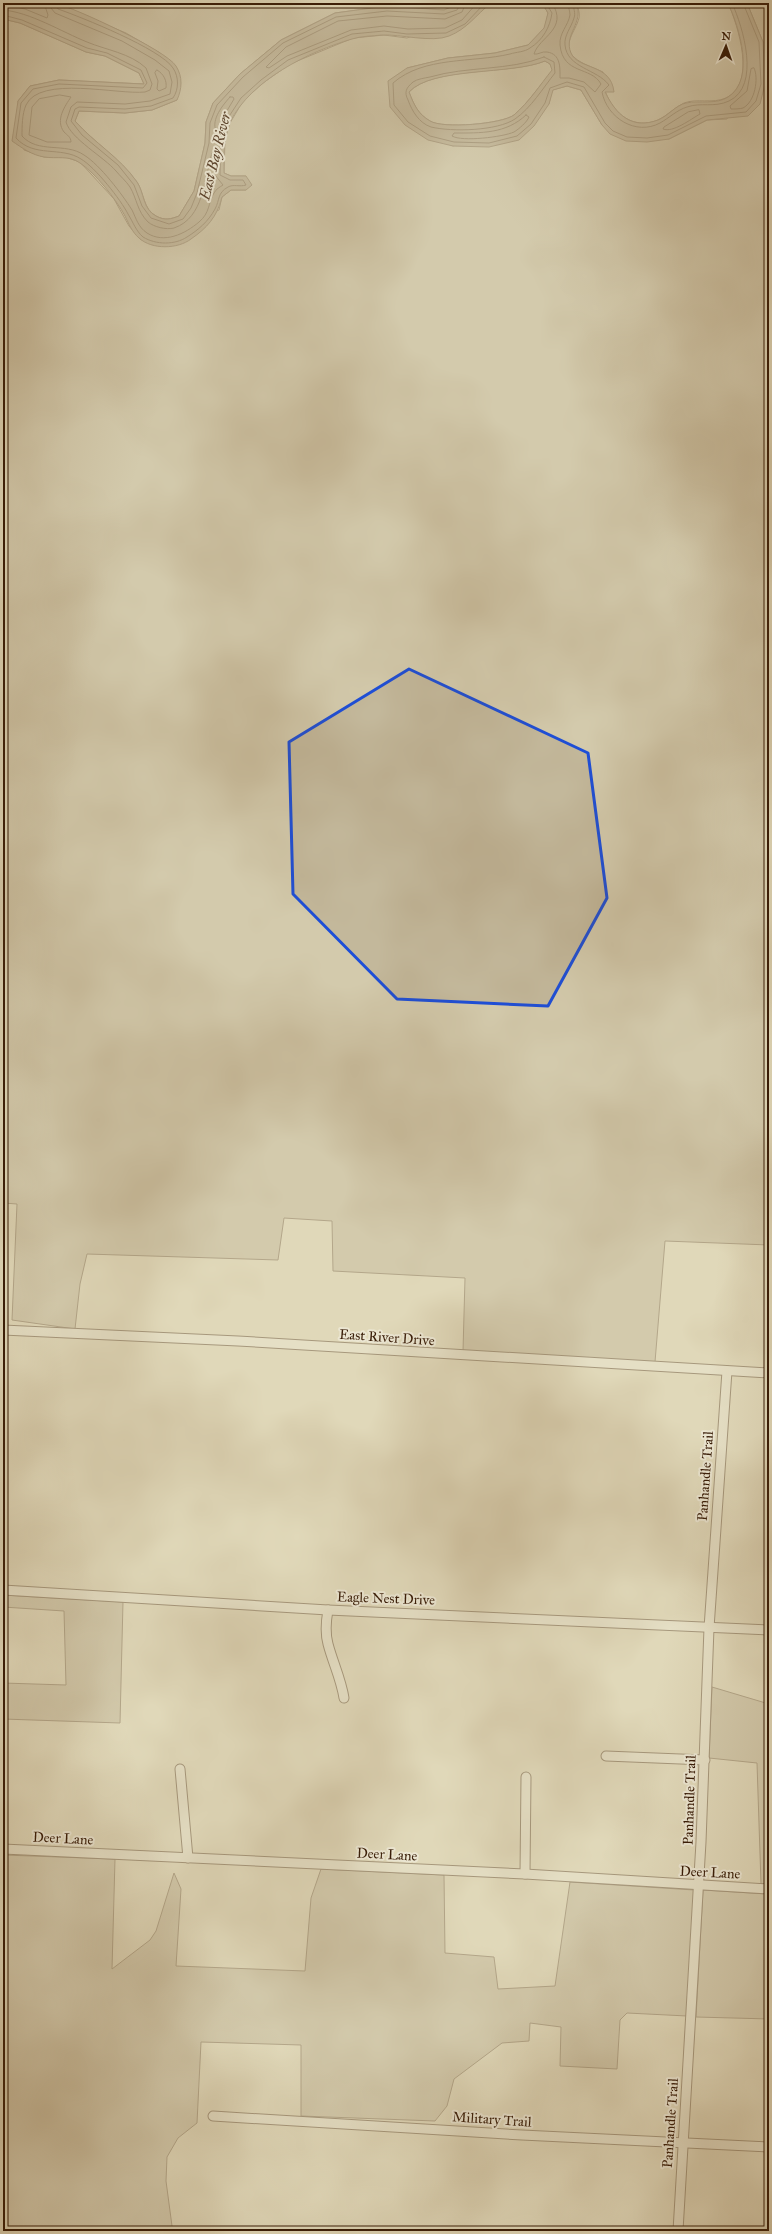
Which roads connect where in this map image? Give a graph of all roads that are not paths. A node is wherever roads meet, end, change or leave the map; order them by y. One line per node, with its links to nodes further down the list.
1 (3, 1330): 2 (street, East River Drive)
2 (727, 1371): 3 (street, East River Drive); 6 (street, Panhandle Trail)
3 (769, 1373)
4 (3, 1590): 5 (street, Eagle Nest Drive)
5 (328, 1610): 6 (street, Eagle Nest Drive); 8 (street)
6 (709, 1628): 7 (street, Eagle Nest Drive); 10 (street, Panhandle Trail)
7 (769, 1630)
8 (344, 1698)
9 (606, 1756): 10 (street)
10 (705, 1760): 16 (street, Panhandle Trail)
11 (180, 1769): 14 (street)
12 (526, 1777): 15 (street)
13 (3, 1850): 14 (street, Deer Lane)
14 (188, 1858): 15 (street, Deer Lane)
15 (525, 1874): 16 (street, Deer Lane)
16 (699, 1885): 17 (street, Deer Lane); 19 (street, Panhandle Trail)
17 (769, 1889)
18 (213, 2116): 19 (street, Military Trail)
19 (682, 2143): 20 (street, Military Trail); 21 (street, Panhandle Trail)
20 (769, 2147)
21 (678, 2231)

